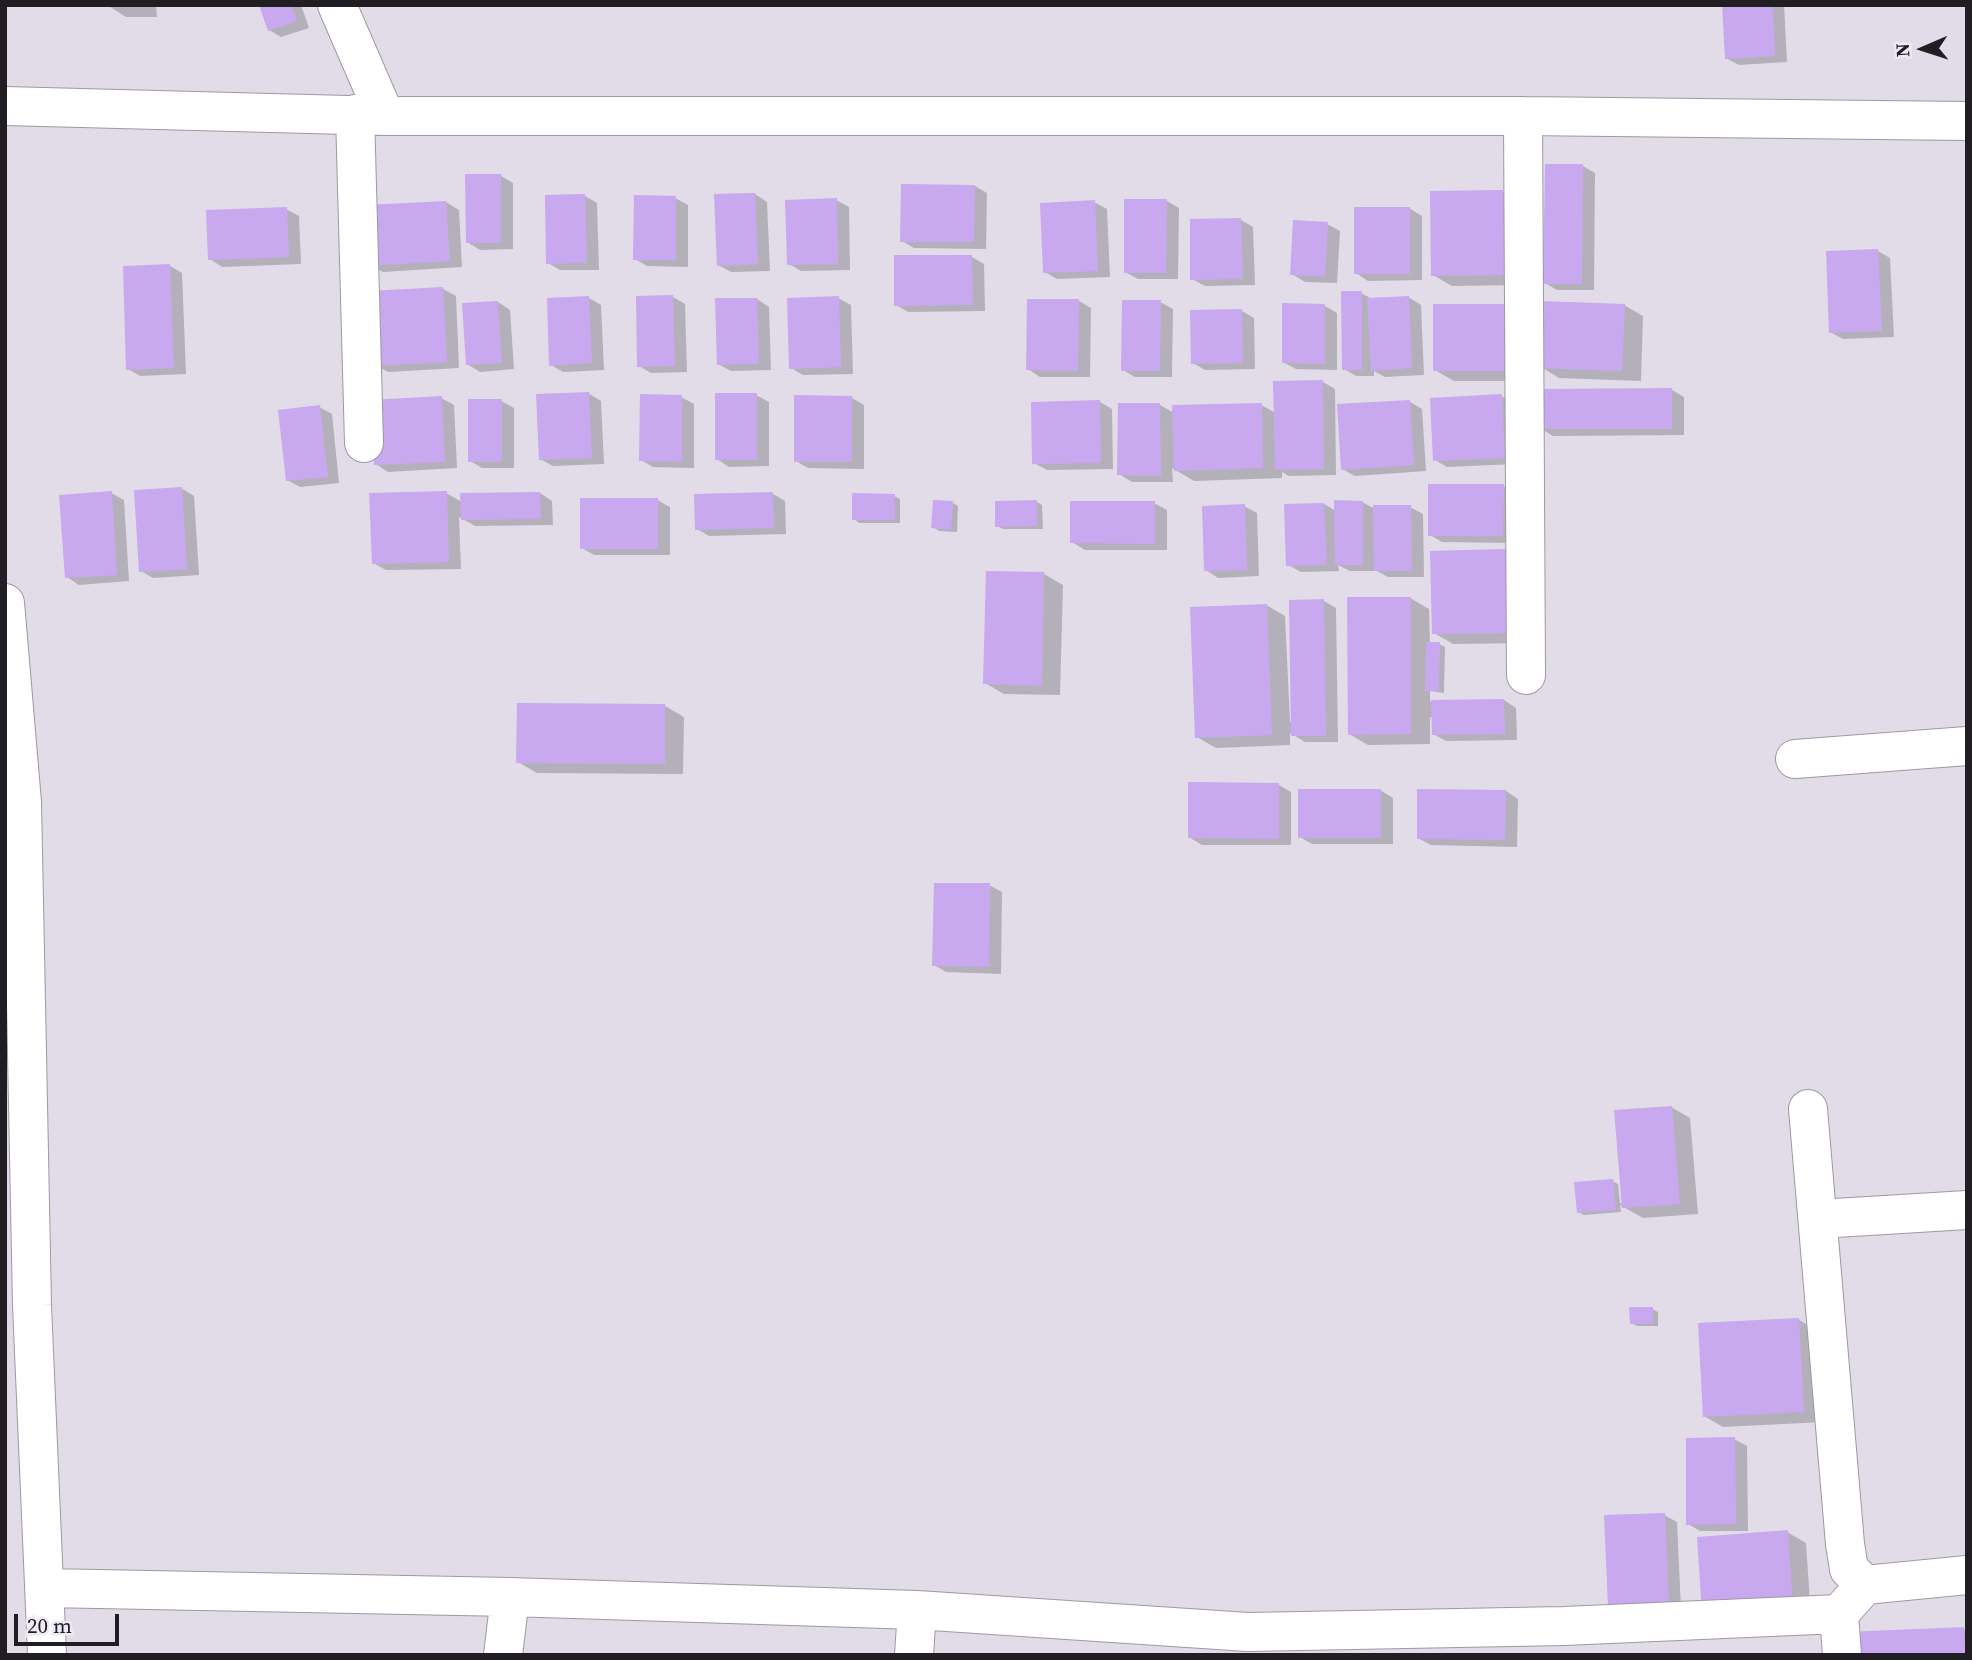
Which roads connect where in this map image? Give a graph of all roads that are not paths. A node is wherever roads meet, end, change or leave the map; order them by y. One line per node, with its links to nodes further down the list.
1 (337, 5): 3 (street)
2 (5, 106): 3 (street)
3 (370, 115): 4 (street); 6 (street)
4 (1523, 116): 5 (street); 8 (street)
5 (1967, 121)
6 (364, 443)
7 (5, 603): 16 (street)
8 (1526, 675)
9 (1967, 746): 10 (street)
10 (1795, 759)
11 (1808, 1109): 13 (street)
12 (1967, 1210): 13 (street)
13 (1819, 1219): 15 (street)
14 (1967, 1575): 15 (street)
15 (1865, 1585): 19 (street)
16 (46, 1588): 17 (street); 22 (street)
17 (510, 1597): 18 (street); 23 (street)
18 (917, 1611): 21 (street); 24 (street)
19 (1839, 1614): 20 (street); 25 (street)
20 (1564, 1640): 21 (street)
21 (1247, 1644)
22 (47, 1655)
23 (503, 1655)
24 (914, 1655)
25 (1842, 1655)

